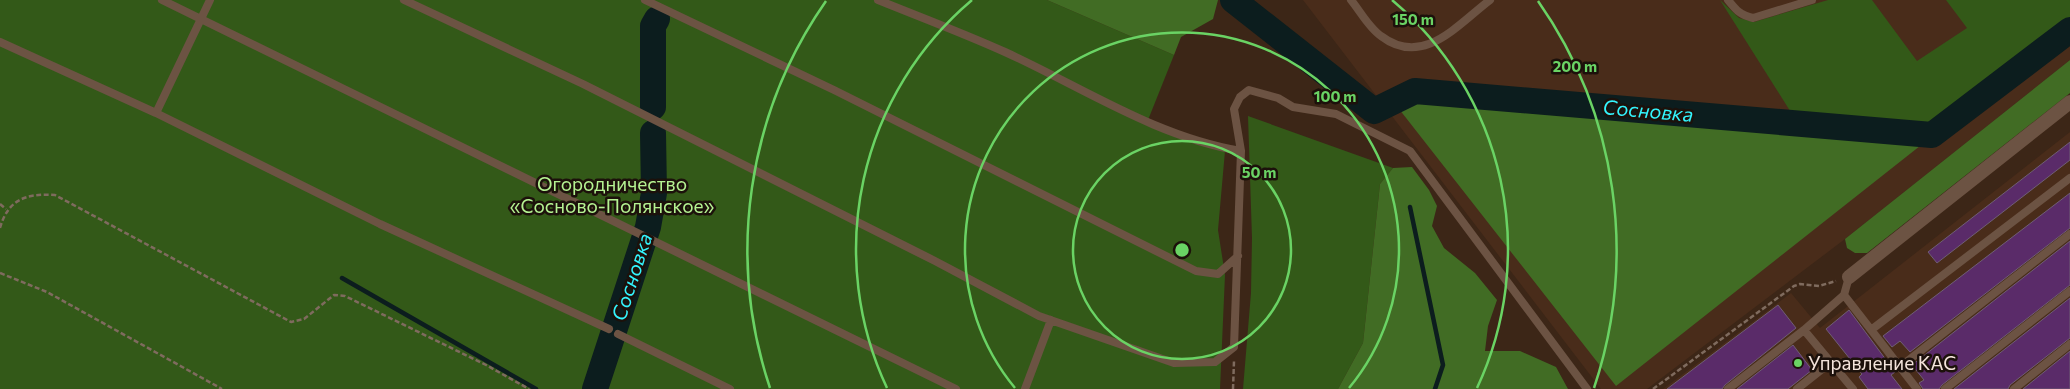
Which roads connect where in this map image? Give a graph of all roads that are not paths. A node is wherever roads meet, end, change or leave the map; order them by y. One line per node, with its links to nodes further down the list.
1 (162, 0): 10 (lane)
2 (210, 0): 10 (lane)
3 (404, 0): 21 (lane)
4 (644, 0): 17 (lane)
5 (878, 0): 14 (lane)
6 (1351, 0): 7 (lane)
7 (1490, 0)
8 (1728, 0): 9 (lane)
9 (1812, 0)
10 (201, 19): 13 (lane); 30 (lane)
11 (0, 42): 13 (lane)
12 (2070, 102): 18 (street)
13 (156, 113): 22 (lane)
14 (1242, 151): 17 (lane); 32 (lane)
15 (2070, 178): 24 (lane)
16 (2070, 234): 28 (lane)
17 (1238, 256): 21 (lane)
18 (1849, 277): 20 (lane)
19 (2070, 292): 37 (lane)
20 (1844, 295): 23 (lane); 24 (lane)
21 (1051, 320): 31 (lane)
22 (609, 329)
23 (1804, 330): 27 (lane); 33 (lane)
24 (1871, 330): 28 (lane)
25 (618, 334): 29 (lane)
26 (2070, 344): 38 (lane)
27 (1831, 362): 34 (lane); 35 (lane)
28 (1900, 367): 36 (lane)
29 (730, 389)
30 (956, 389)
31 (1025, 389)
32 (1587, 389)
33 (1728, 389)
34 (1797, 389)
35 (1853, 389)
36 (1917, 389)
37 (1945, 389)
38 (2014, 389)

